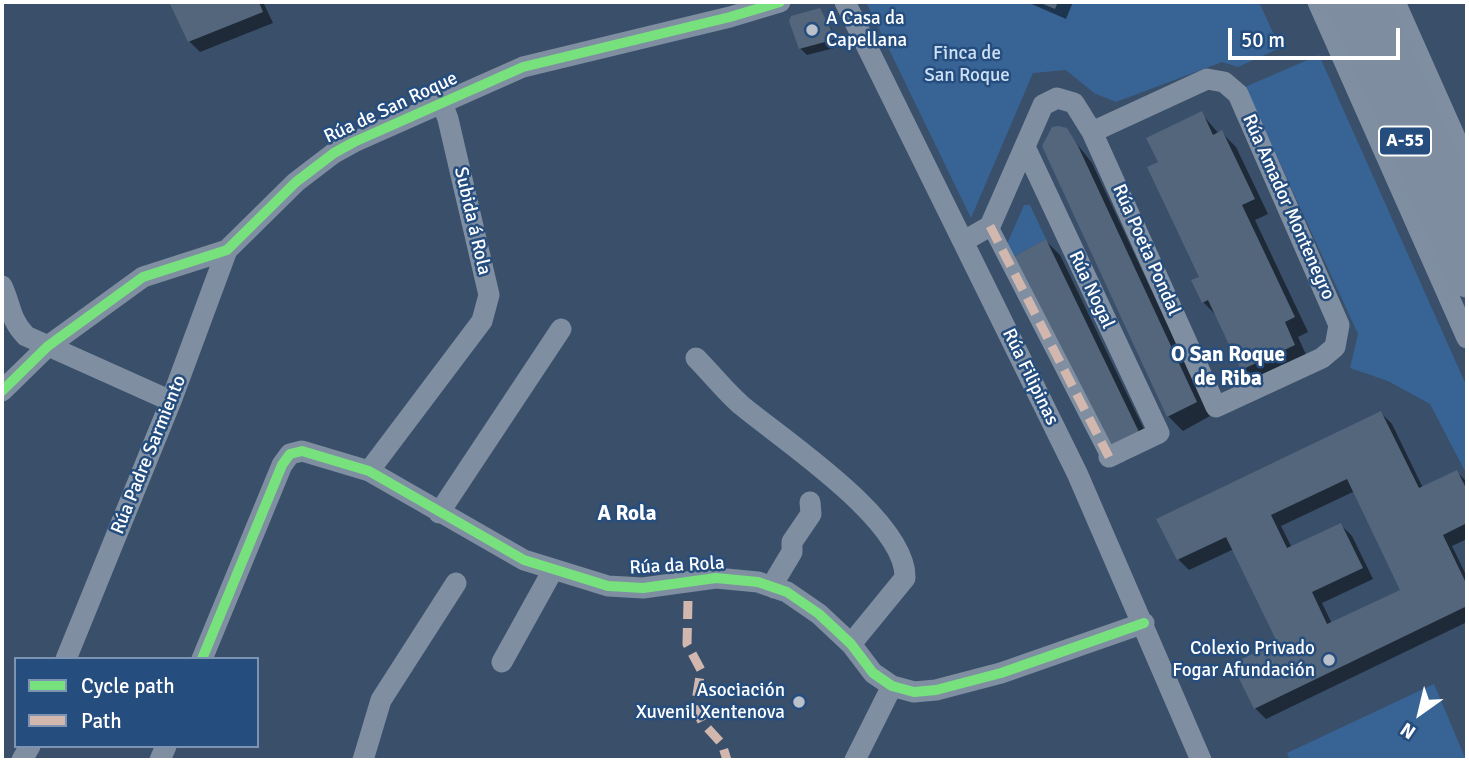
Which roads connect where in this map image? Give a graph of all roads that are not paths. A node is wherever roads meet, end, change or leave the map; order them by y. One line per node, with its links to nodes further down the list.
1 (780, 2): 7 (street, Rúa de San Roque)
2 (845, 2): 14 (street, Rúa Filipinas)
3 (1318, 2): 19 (street)
4 (1344, 2): 16 (highway, A-55)
5 (1371, 2): 12 (highway, A-55)
6 (1395, 2): 11 (street)
7 (755, 6): 8 (street, Rúa de San Roque)
8 (442, 103): 15 (street, Rúa de San Roque); 26 (street, Subida á Rola)
9 (1092, 132): 10 (street, Rúa Poeta Pondal); 24 (street, Rúa Poeta Pondal); 24 (street, Rúa Amador Montenegro)
10 (1025, 147): 13 (street, Rúa Poeta Pondal); 25 (street, Rúa Nogal)
11 (1467, 164)
12 (1467, 219)
13 (990, 226): 14 (street); 25 (street)
14 (964, 241): 32 (street, Rúa Filipinas)
15 (227, 250): 20 (street, Rúa de San Roque); 23 (street, Rúa Padre Sarmiento)
16 (1467, 280)
17 (2, 286): 20 (street)
18 (561, 329): 28 (street)
19 (1467, 338)
20 (48, 346): 22 (street, Rúa de San Roque); 23 (street)
21 (696, 358): 33 (street)
22 (2, 391)
23 (171, 401): 34 (street, Rúa Padre Sarmiento)
24 (1216, 407)
25 (1109, 457)
26 (369, 471): 28 (street, Rúa da Rola); 35 (street, Rúa da Rola)
27 (810, 502): 31 (street)
28 (439, 513): 29 (street, Rúa da Rola)
29 (552, 570): 31 (street, Rúa da Rola); 36 (street)
30 (456, 583): 38 (street)
31 (774, 588): 33 (street, Rúa da Rola)
32 (1144, 623): 37 (street); 40 (street, Rúa Filipinas)
33 (851, 645): 37 (street, Rúa da Rola)
34 (67, 657)
35 (203, 657)
36 (502, 662)
37 (892, 686): 39 (street)
38 (363, 760)
39 (855, 760)
40 (1201, 760)

